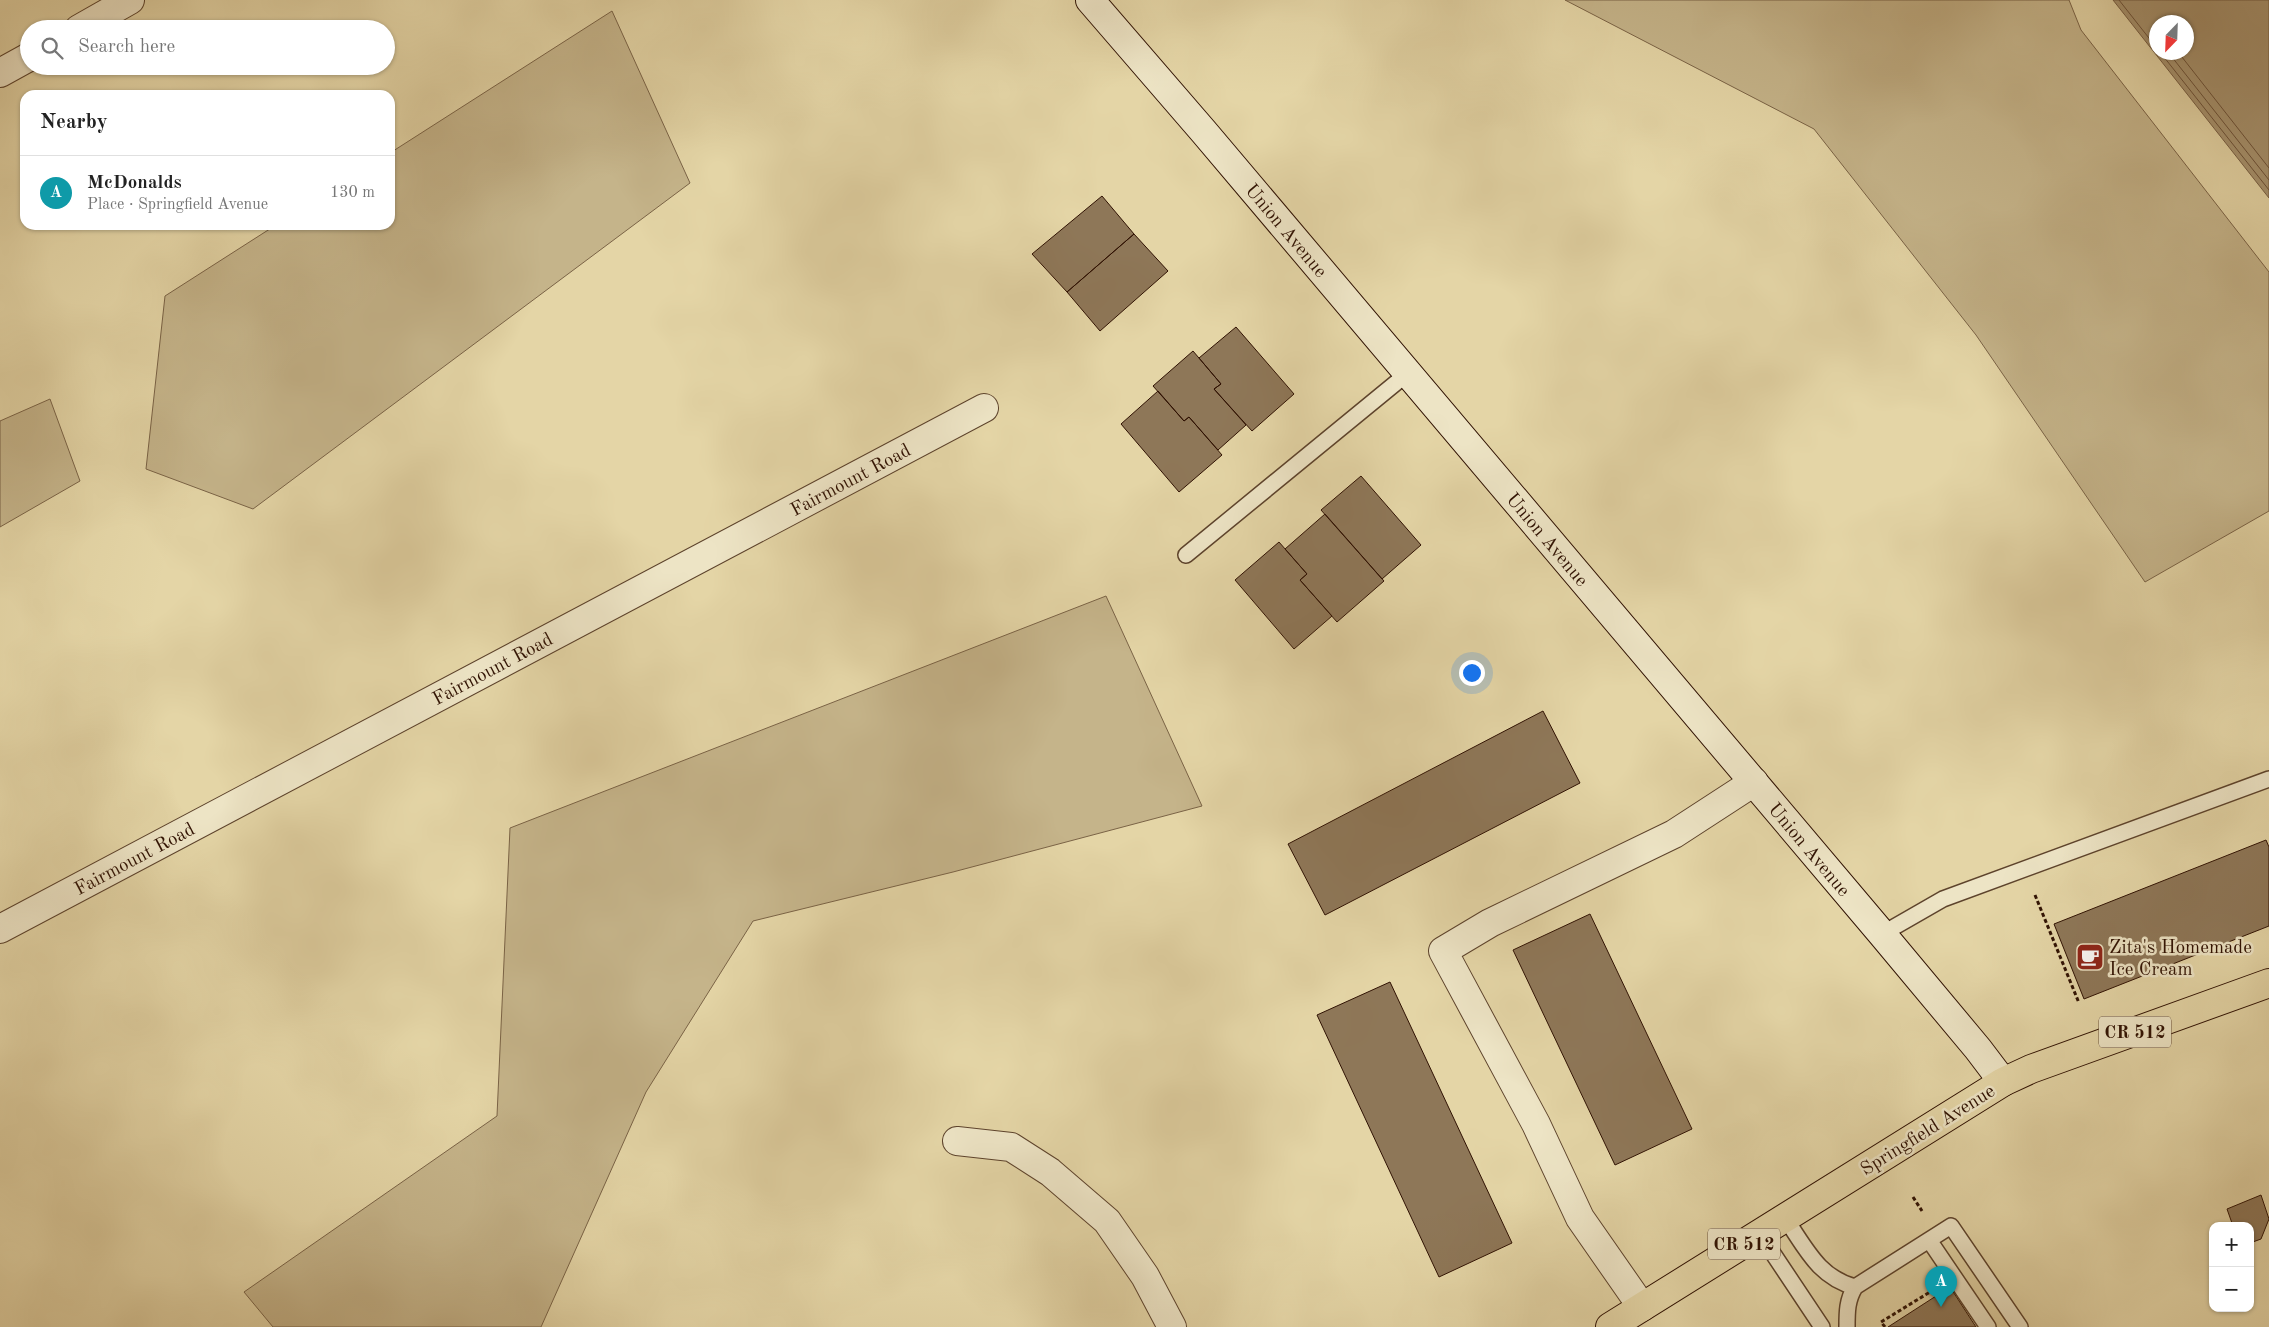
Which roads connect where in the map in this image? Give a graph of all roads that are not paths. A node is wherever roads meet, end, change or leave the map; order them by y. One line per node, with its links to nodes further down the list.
1 (130, 0): 3 (street)
2 (1090, 0): 6 (street, Union Avenue)
3 (95, 20)
4 (20, 62): 5 (street)
5 (0, 73)
6 (1408, 372): 8 (lane); 10 (street, Union Avenue)
7 (984, 408): 11 (street, Fairmount Road)
8 (1186, 555)
9 (2269, 779): 12 (lane)
10 (1754, 782): 12 (street, Union Avenue); 20 (street)
11 (0, 929)
12 (1882, 934): 14 (street, Union Avenue)
13 (2269, 983): 14 (main road, Springfield Avenue / CR 512)
14 (2003, 1082): 16 (main road, Springfield Avenue / CR 512)
15 (957, 1141): 21 (street)
16 (1785, 1218): 17 (main road, Springfield Avenue / CR 512); 19 (lane)
17 (1760, 1234): 20 (main road, Springfield Avenue / CR 512); 23 (lane)
18 (1929, 1240): 19 (lane); 25 (lane); 26 (lane)
19 (1855, 1287): 24 (lane)
20 (1642, 1307): 22 (main road, Springfield Avenue / CR 512)
21 (1172, 1327)
22 (1610, 1327)
23 (1822, 1327)
24 (1848, 1327)
25 (1988, 1327)
26 (2020, 1327)

